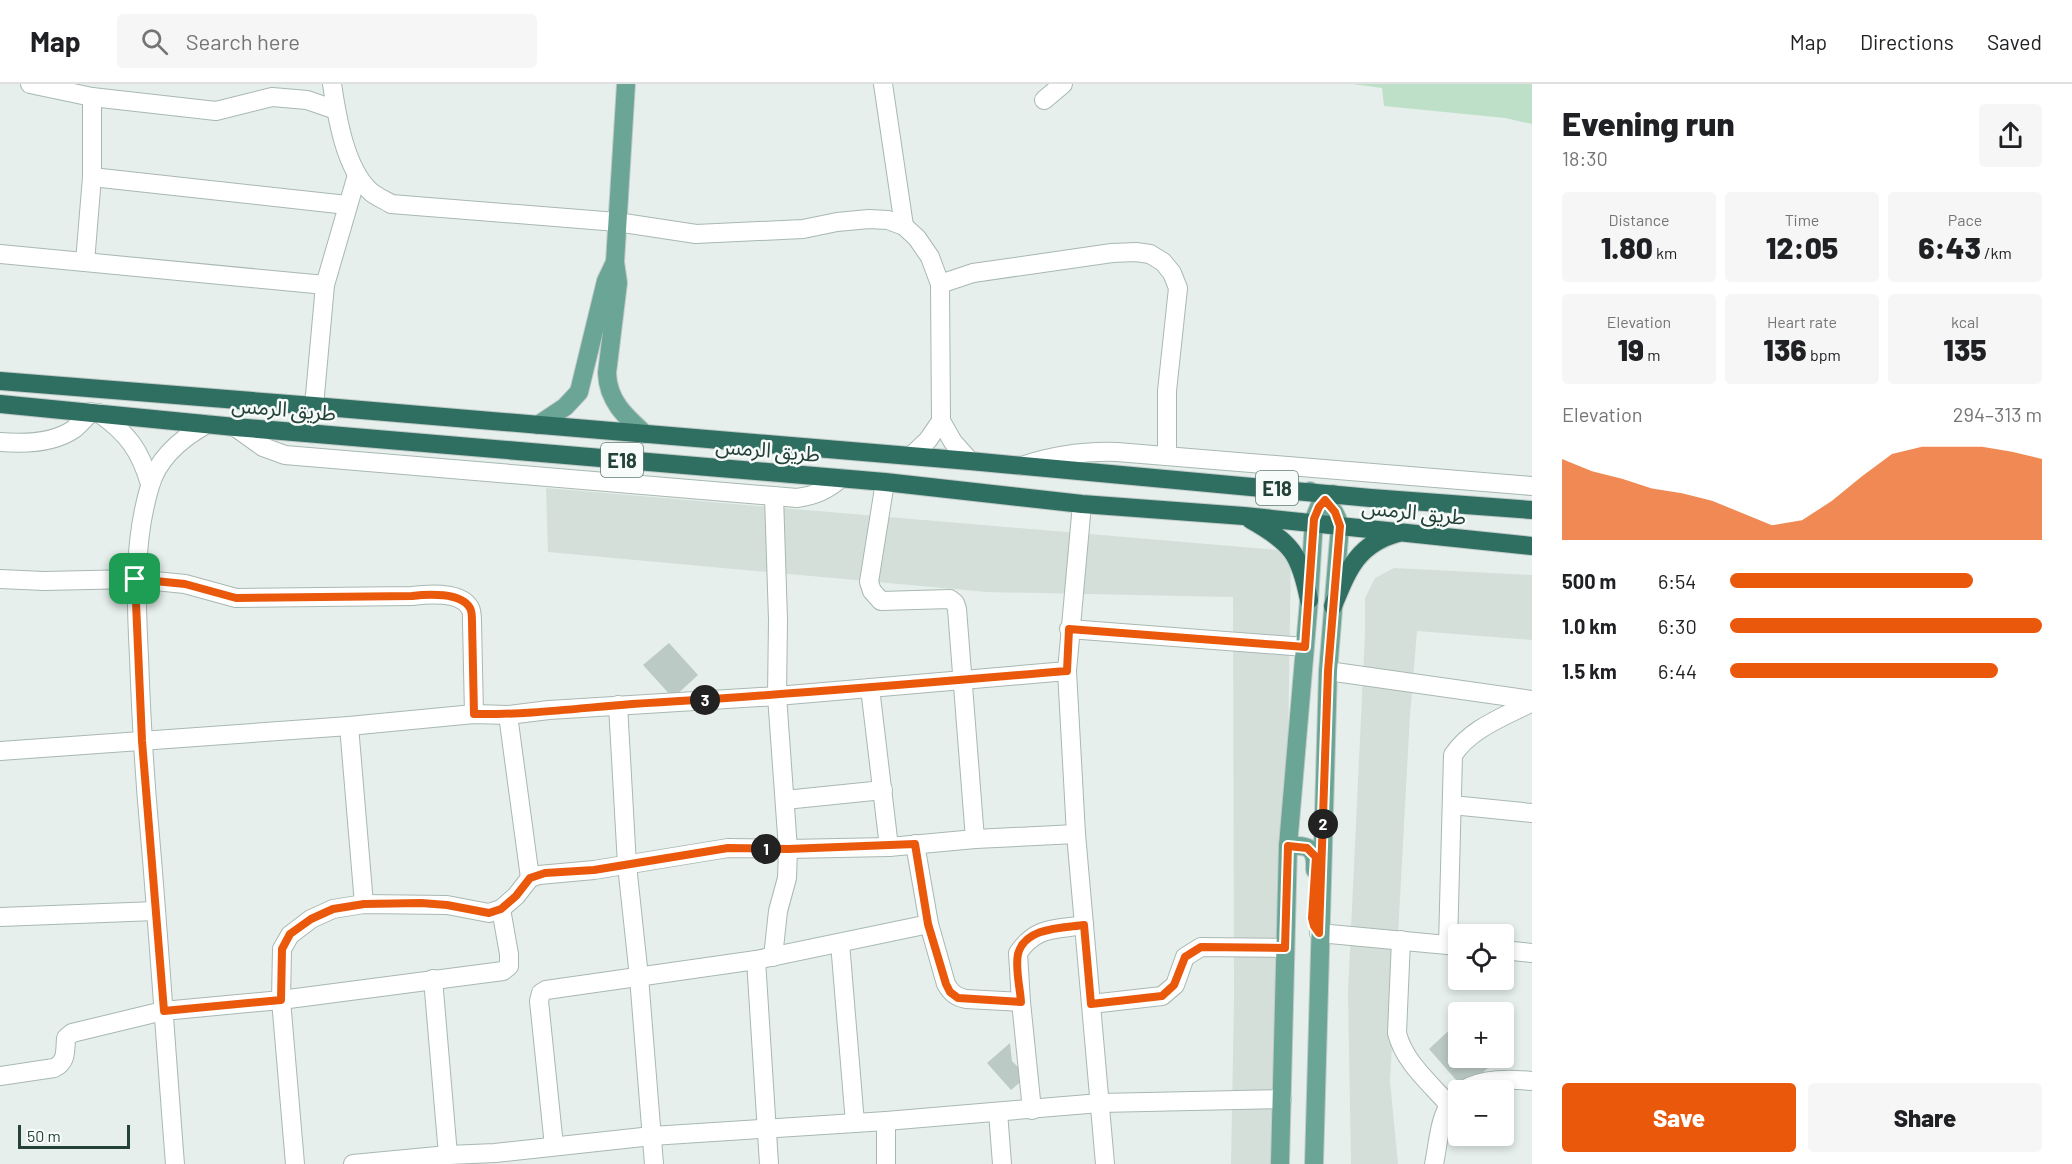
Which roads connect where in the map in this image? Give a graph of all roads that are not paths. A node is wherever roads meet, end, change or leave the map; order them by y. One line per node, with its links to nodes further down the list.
1 (30, 84): 6 (street)
2 (332, 84): 8 (street)
3 (626, 84): 12 (main road)
4 (883, 84): 13 (street)
5 (1063, 84): 7 (street)
6 (92, 97): 8 (street); 10 (street)
7 (1044, 100)
8 (336, 110): 9 (street)
9 (357, 175): 11 (street); 12 (street)
10 (92, 177): 11 (street); 16 (street)
11 (347, 204): 18 (street)
12 (617, 222): 13 (street); 15 (main road)
13 (904, 226): 17 (street)
14 (0, 254): 16 (street)
15 (615, 261): 25 (main road); 27 (main road)
16 (85, 262): 18 (street)
17 (940, 284): 23 (street); 30 (street)
18 (325, 285): 21 (street)
19 (4, 379): 21 (highway, طريق الرمس / E18)
20 (0, 404): 22 (highway, طريق الرمس / E18)
21 (314, 405): 25 (highway, طريق الرمس / E18)
22 (95, 413): 24 (highway, طريق الرمس / E18); 28 (street); 35 (street)
23 (941, 421): 29 (street); 31 (street)
24 (207, 424): 26 (highway, طريق الرمس / E18); 35 (street)
25 (538, 425): 27 (highway, طريق الرمس / E18)
26 (235, 427): 33 (highway, طريق الرمس / E18); 38 (street)
27 (645, 434): 29 (highway, طريق الرمس / E18)
28 (0, 442)
29 (911, 456): 31 (highway, طريق الرمس / E18)
30 (1167, 456): 32 (street); 36 (street)
31 (970, 461): 32 (highway, طريق الرمس / E18)
32 (1022, 466): 37 (highway, طريق الرمس / E18)
33 (841, 478): 34 (highway, طريق الرمس / E18); 38 (street)
34 (885, 482): 39 (highway, طريق الرمس / E18); 54 (street)
35 (150, 484): 47 (street)
36 (1532, 486)
37 (1323, 495): 40 (highway, طريق الرمس / E18); 42 (main road); 43 (main road)
38 (774, 496): 56 (street)
39 (1082, 504): 41 (highway, طريق الرمس / E18); 50 (street)
40 (1532, 510)
41 (1244, 516): 42 (highway, طريق الرمس / E18); 48 (highway)
42 (1314, 523): 43 (highway, طريق الرمس / E18); 48 (main road)
43 (1340, 526): 44 (highway, طريق الرمس / E18); 49 (main road)
44 (1401, 532): 45 (highway, طريق الرمس / E18); 49 (highway)
45 (1532, 546)
46 (0, 579): 47 (street)
47 (135, 579): 59 (street); 62 (street)
48 (1309, 600): 51 (main road)
49 (1334, 606): 53 (main road)
50 (1069, 629): 51 (street); 52 (street)
51 (1305, 647): 71 (main road)
52 (1067, 671): 54 (street); 68 (street)
53 (1328, 671): 57 (street); 83 (main road)
54 (964, 680): 55 (street); 69 (street)
55 (870, 688): 56 (street); 64 (street)
56 (777, 696): 58 (street); 65 (street)
57 (1532, 701): 66 (street)
58 (618, 705): 60 (street); 74 (street)
59 (474, 714): 60 (street); 61 (street)
60 (508, 715): 75 (street)
61 (349, 726): 62 (street); 76 (street)
62 (142, 741): 63 (street); 78 (street)
63 (0, 752)
64 (883, 790): 65 (street); 72 (street)
65 (785, 800): 73 (street)
66 (1452, 805): 67 (street); 81 (street)
67 (1532, 813)
68 (1076, 834): 69 (street); 82 (street)
69 (975, 839): 70 (street)
70 (915, 844): 72 (street); 80 (street)
71 (1288, 846): 83 (main road); 87 (main road)
72 (889, 847): 73 (street)
73 (788, 849): 74 (street); 90 (street)
74 (627, 865): 75 (street); 91 (street)
75 (530, 878): 77 (street)
76 (364, 904): 77 (street); 93 (street)
77 (501, 909): 92 (street)
78 (156, 911): 79 (street); 96 (street)
79 (0, 917)
80 (928, 924): 85 (street); 94 (street)
81 (1453, 924)
82 (1084, 925): 94 (street); 95 (street)
83 (1319, 933): 84 (street); 122 (main road)
84 (1401, 940): 86 (street); 100 (street)
85 (840, 943): 90 (street); 107 (street)
86 (1448, 945)
87 (1285, 948): 95 (street); 101 (main road)
88 (1514, 951): 89 (street)
89 (1532, 953)
90 (765, 958): 91 (street); 108 (street)
91 (639, 977): 109 (street); 110 (street)
92 (433, 980): 93 (street); 111 (street)
93 (281, 1000): 96 (street); 114 (street)
94 (1021, 1002): 104 (street)
95 (1091, 1004): 102 (street)
96 (164, 1011): 97 (street); 113 (street)
97 (0, 1076)
98 (1498, 1080): 99 (street)
99 (1532, 1081)
100 (1448, 1095)
101 (1282, 1099): 102 (street); 121 (main road)
102 (1100, 1103): 104 (street); 120 (street)
103 (1448, 1108): 123 (street)
104 (1032, 1110): 105 (street)
105 (998, 1112): 106 (street); 119 (street)
106 (886, 1121): 107 (street); 118 (street)
107 (855, 1123): 108 (street)
108 (767, 1128): 109 (street); 117 (street)
109 (652, 1136): 110 (street); 116 (street)
110 (554, 1146): 112 (street)
111 (448, 1155): 112 (street); 115 (street)
112 (495, 1158)
113 (175, 1164)
114 (295, 1164)
115 (353, 1164)
116 (654, 1164)
117 (769, 1164)
118 (886, 1164)
119 (1002, 1164)
120 (1105, 1164)
121 (1280, 1164)
122 (1314, 1164)
123 (1434, 1164)

